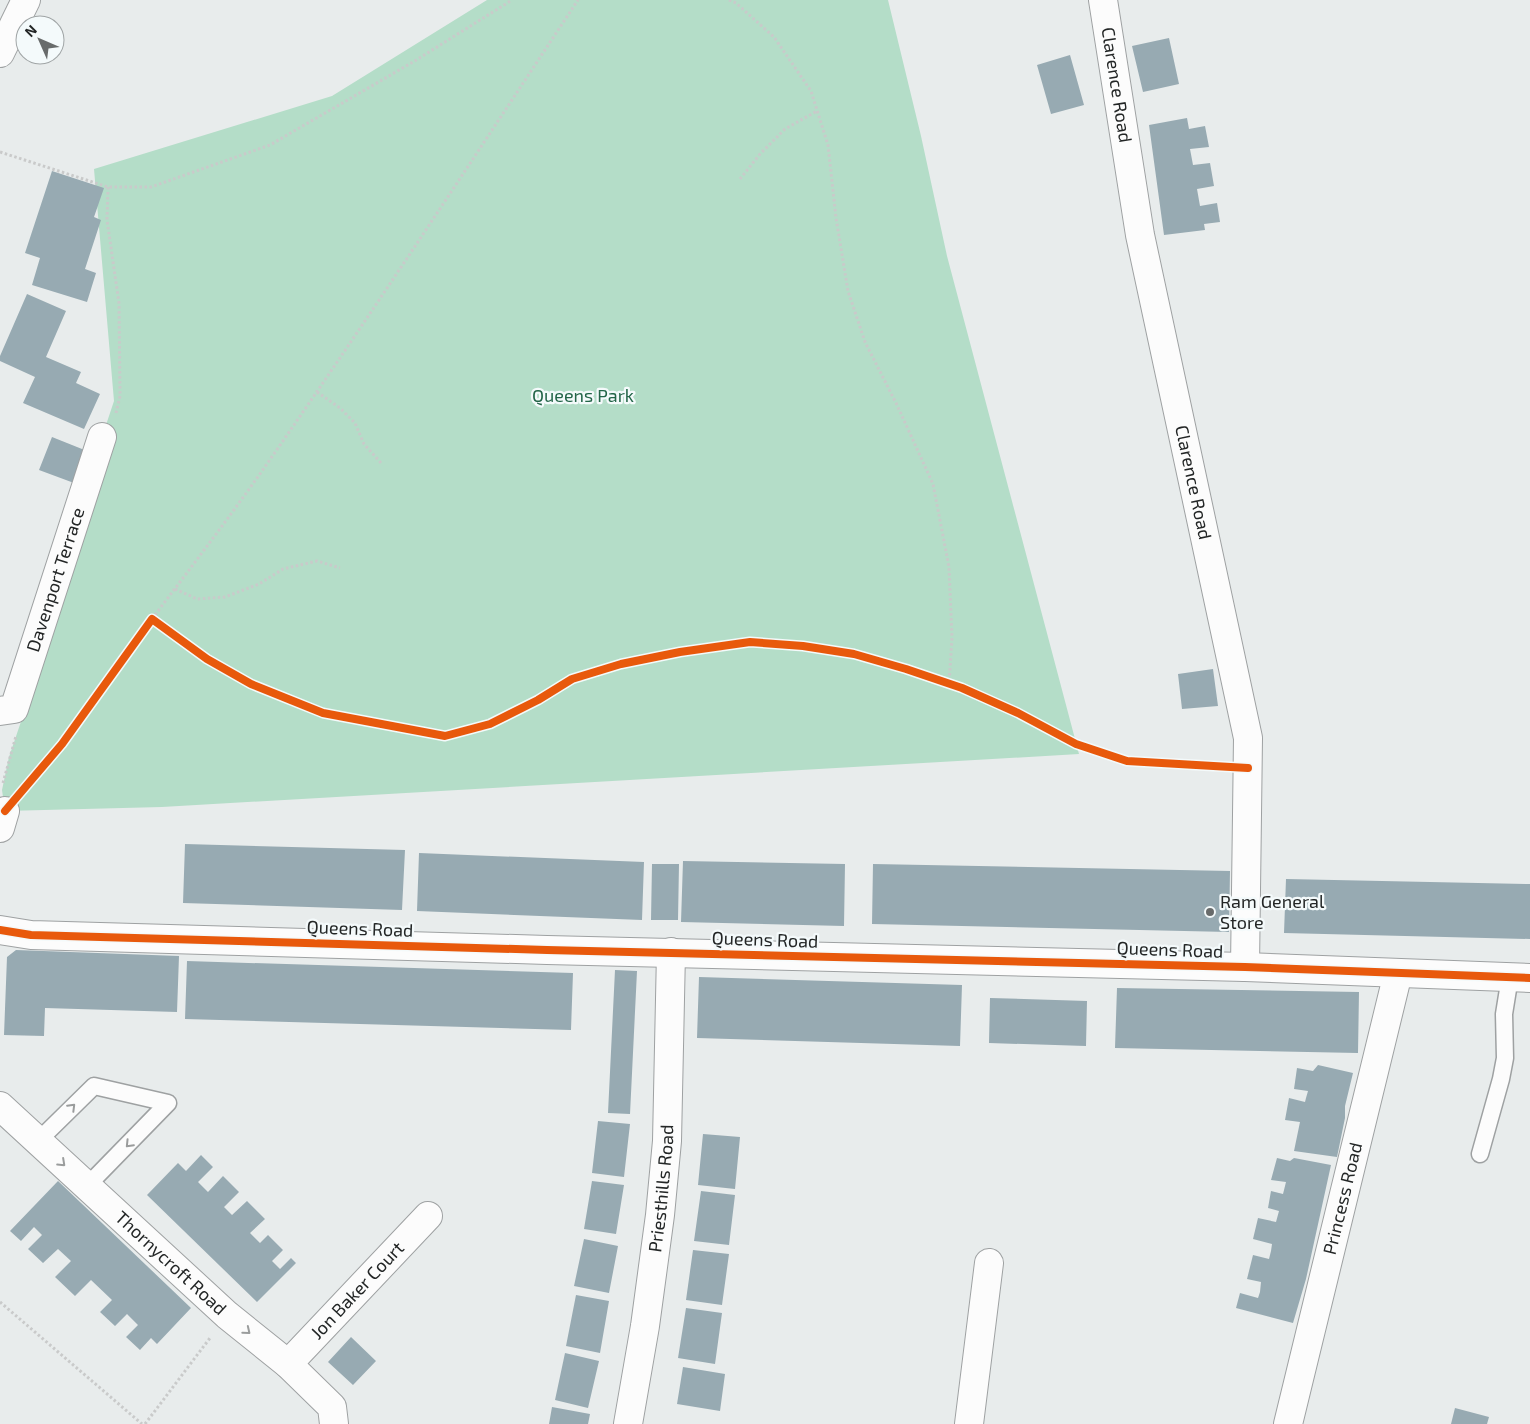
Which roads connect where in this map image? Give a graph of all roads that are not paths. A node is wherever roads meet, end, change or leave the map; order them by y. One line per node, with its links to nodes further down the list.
1 (26, 0): 3 (street)
2 (1103, 0): 8 (street, Clarence Road)
3 (0, 53)
4 (102, 437): 5 (street, Davenport Terrace)
5 (6, 718)
6 (0, 930): 7 (street, Queens Road)
7 (671, 952): 8 (street, Queens Road); 19 (street, Priesthills Road)
8 (1245, 967): 9 (street, Queens Road)
9 (1398, 973): 10 (street, Queens Road); 21 (street, Princess Road)
10 (1520, 978): 13 (lane)
11 (0, 1106): 12 (street, Thornycroft Road)
12 (38, 1141): 14 (street, Thornycroft Road, one-way to 14); 14 (lane, one-way to 14)
13 (1480, 1154)
14 (87, 1186): 17 (street, Thornycroft Road, one-way to 17)
15 (428, 1216): 17 (street, Jon Baker Court)
16 (989, 1263): 20 (street)
17 (288, 1364): 18 (street, Thornycroft Road)
18 (334, 1424)
19 (628, 1424)
20 (969, 1424)
21 (1288, 1424)

